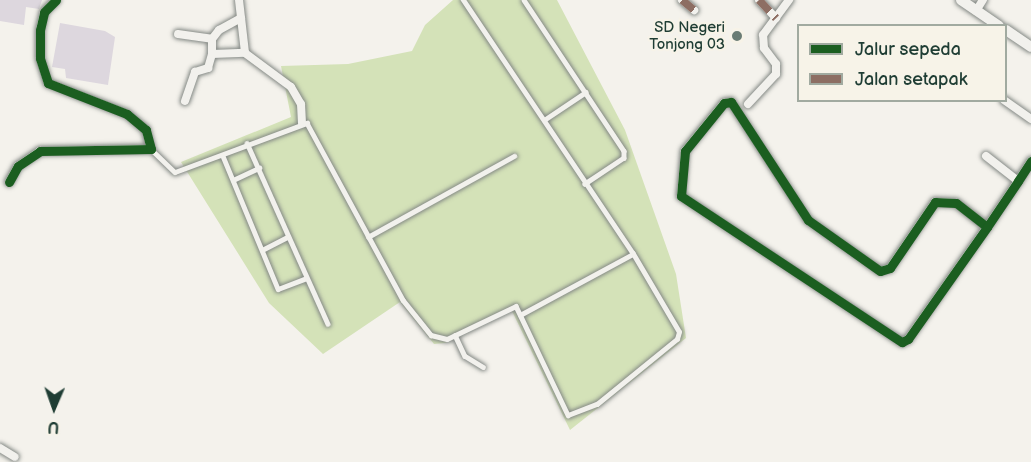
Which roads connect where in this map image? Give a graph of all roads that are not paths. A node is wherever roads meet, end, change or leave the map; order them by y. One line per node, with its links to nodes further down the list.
1 (56, 0): 29 (street)
2 (239, 0): 12 (street)
3 (463, 0): 26 (lane)
4 (524, 0): 21 (lane)
5 (682, 0): 10 (street)
6 (759, 0): 13 (street)
7 (789, 0): 13 (street)
8 (961, 0): 11 (street)
9 (983, 0): 11 (street)
10 (694, 10)
11 (976, 11): 14 (street)
12 (241, 18): 17 (street); 19 (street)
13 (776, 18): 24 (street)
14 (996, 24)
15 (1007, 31): 18 (street)
16 (178, 34): 17 (street)
17 (212, 39): 20 (street)
18 (1031, 47)
19 (245, 53): 20 (street); 27 (street)
20 (212, 54): 22 (street)
21 (586, 92): 26 (lane); 38 (lane)
22 (185, 101)
23 (1007, 102): 25 (street)
24 (748, 104)
25 (1031, 119)
26 (544, 120): 38 (lane)
27 (302, 123): 28 (lane); 41 (lane)
28 (247, 143): 30 (lane); 34 (lane)
29 (152, 149): 30 (lane); 37 (street)
30 (222, 156): 35 (lane)
31 (514, 156): 41 (lane)
32 (986, 156): 36 (street)
33 (1031, 161): 36 (street)
34 (259, 168): 35 (lane); 40 (lane)
35 (233, 180): 42 (lane)
36 (1018, 181): 39 (street)
37 (9, 182)
38 (585, 184): 43 (lane)
39 (987, 226): 39 (street)
40 (288, 237): 42 (lane); 44 (lane)
41 (368, 237): 47 (lane)
42 (261, 250): 44 (lane)
43 (633, 254): 45 (lane); 45 (lane)
44 (306, 278): 46 (lane)
45 (520, 315): 47 (lane)
46 (328, 324)
47 (455, 335): 48 (lane)
48 (483, 367)
49 (0, 448): 50 (street)
50 (15, 457)

